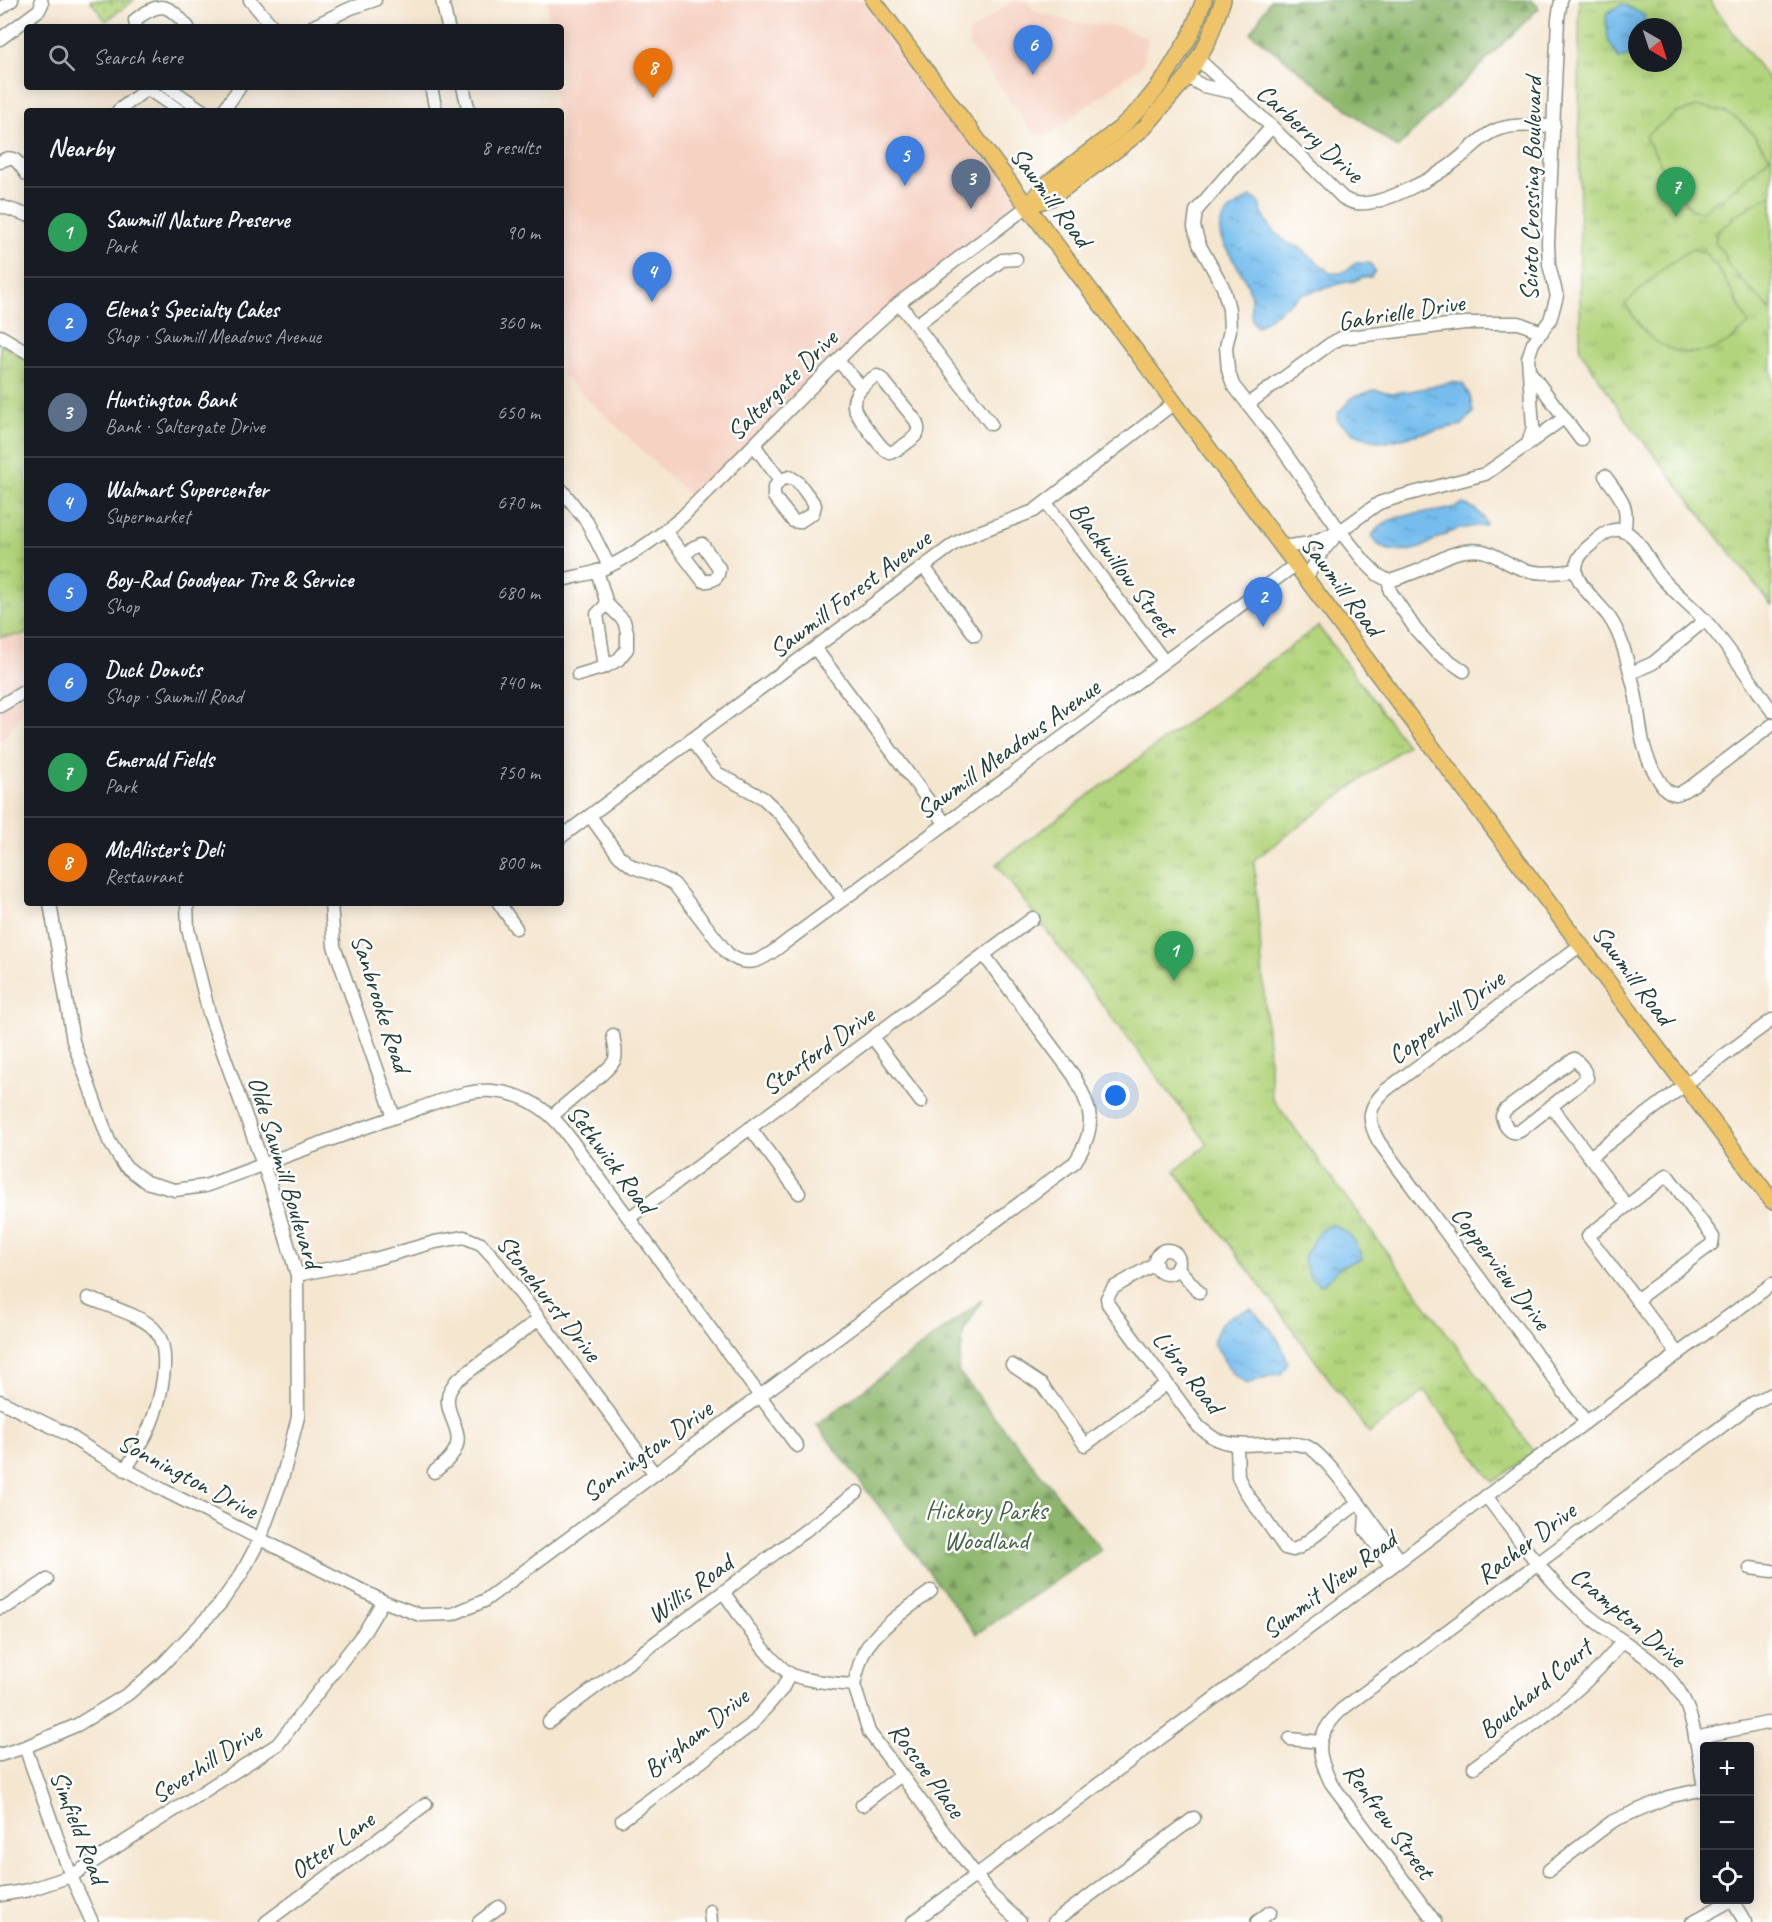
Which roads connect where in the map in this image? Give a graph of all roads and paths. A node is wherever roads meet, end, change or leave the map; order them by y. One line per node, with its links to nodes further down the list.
1 (12, 0): 10 (street)
2 (41, 0): 16 (street)
3 (250, 0): 13 (street)
4 (375, 0): 14 (street)
5 (442, 0): 15 (street)
6 (873, 0): 37 (main road, Sawmill Road)
7 (1204, 0): 37 (main road)
8 (1223, 0): 17 (main road)
9 (1561, 0): 32 (street, Scioto Crossing Boulevard)
10 (0, 9)
11 (136, 24): 12 (street)
12 (185, 24)
13 (270, 24)
14 (318, 24)
15 (447, 24)
16 (0, 39)
17 (1198, 59): 18 (main road); 25 (street, Carberry Drive)
18 (1187, 77): 25 (street, Carberry Drive); 37 (main road)
19 (146, 90): 26 (street)
20 (152, 90): 27 (street)
21 (172, 90): 28 (street)
22 (238, 90): 29 (street)
23 (432, 90): 30 (street)
24 (464, 90): 31 (street)
25 (1232, 92): 33 (street, Carberry Drive)
26 (122, 108)
27 (176, 108)
28 (199, 108)
29 (225, 108)
30 (435, 108)
31 (468, 108)
32 (1554, 126): 33 (street, Carberry Drive); 42 (street, Scioto Crossing Boulevard)
33 (1272, 127): 49 (street)
34 (0, 162): 35 (street)
35 (24, 171)
36 (0, 206): 38 (street)
37 (1028, 206): 40 (street, Saltergate Drive); 48 (main road, Sawmill Road)
38 (24, 212)
39 (1016, 259): 41 (street)
40 (899, 303): 41 (street); 45 (street, Saltergate Drive)
41 (916, 325): 51 (street)
42 (1542, 332): 46 (street, Scioto Crossing Boulevard); 49 (street, Gabrielle Drive)
43 (0, 336): 44 (street)
44 (24, 350)
45 (838, 361): 47 (street); 54 (street, Saltergate Drive)
46 (1529, 371): 50 (street); 53 (street, Scioto Crossing Boulevard)
47 (862, 387): 47 (street)
48 (1174, 403): 58 (street, Sawmill Forest Avenue); 62 (main road, Sawmill Road)
49 (1248, 404): 60 (street)
50 (1564, 418): 52 (street); 53 (street)
51 (991, 424)
52 (1581, 440)
53 (1528, 444): 60 (street)
54 (754, 445): 56 (street); 59 (street, Saltergate Drive)
55 (1605, 476): 61 (street)
56 (780, 480)
57 (564, 493): 65 (street)
58 (1046, 503): 66 (street, Sawmill Forest Avenue); 76 (street, Blackwillow Street)
59 (665, 531): 63 (street); 65 (street, Saltergate Drive)
60 (1340, 531): 62 (street); 69 (street); 71 (street)
61 (1624, 532): 67 (street); 73 (street)
62 (1283, 548): 64 (main road, Sawmill Road)
63 (684, 555)
64 (1295, 565): 69 (main road, Sawmill Road); 76 (street, Sawmill Meadows Avenue)
65 (609, 566): 68 (street, Saltergate Drive)
66 (924, 567): 74 (street); 75 (street, Sawmill Forest Avenue)
67 (1576, 570): 71 (street); 79 (street)
68 (597, 571): 70 (street, Saltergate Drive); 72 (street)
69 (1306, 578): 96 (main road, Sawmill Road)
70 (564, 579)
71 (1389, 581): 78 (street)
72 (607, 604): 77 (street); 77 (street)
73 (1705, 620): 79 (street); 83 (street)
74 (975, 635)
75 (815, 648): 85 (street, Sawmill Forest Avenue); 87 (street)
76 (1164, 661): 87 (street, Sawmill Meadows Avenue)
77 (605, 667): 80 (street)
78 (1464, 671)
79 (1630, 672): 84 (street)
80 (578, 675)
81 (24, 692): 82 (street)
82 (0, 706)
83 (1772, 711)
84 (1772, 725)
85 (691, 740): 86 (street, Sawmill Forest Avenue); 89 (street)
86 (590, 816): 88 (street, Sawmill Forest Avenue); 89 (street, Sawmill Meadows Avenue)
87 (945, 823): 89 (street, Sawmill Meadows Avenue)
88 (564, 835)
89 (843, 899)
90 (50, 906): 109 (street, Sethwick Road)
91 (187, 906): 109 (street, Olde Sawmill Boulevard)
92 (332, 906): 105 (street, Sanbrooke Road)
93 (501, 906): 95 (street)
94 (1033, 918): 97 (street, Starford Drive)
95 (516, 928)
96 (1581, 945): 101 (main road, Sawmill Road); 107 (street, Copperhill Drive)
97 (984, 955): 100 (street, Starford Drive); 126 (street, Sonnington Drive)
98 (1772, 1020): 101 (street)
99 (613, 1035): 104 (street)
100 (873, 1038): 102 (street); 106 (street, Starford Drive)
101 (1686, 1085): 108 (street); 111 (main road, Sawmill Road)
102 (921, 1102)
103 (1551, 1106): 103 (street); 108 (street)
104 (553, 1116): 105 (street, Sethwick Road); 113 (street, Sethwick Road)
105 (394, 1117): 109 (street, Sethwick Road)
106 (750, 1128): 110 (street); 113 (street, Starford Drive)
107 (1378, 1142): 128 (street, Copperview Drive)
108 (1590, 1157): 112 (street)
109 (263, 1165): 116 (street, Olde Sawmill Boulevard)
110 (799, 1193)
111 (1772, 1201)
112 (1627, 1206): 120 (street); 120 (street)
113 (629, 1218): 126 (street, Sethwick Road)
114 (1156, 1263): 115 (street); 115 (street); 124 (street, Libra Road)
115 (1178, 1268): 118 (street)
116 (297, 1275): 121 (street, Stonehurst Drive); 137 (street, Olde Sawmill Boulevard)
117 (1772, 1284): 122 (street, Summit View Road)
118 (1199, 1292)
119 (88, 1298): 131 (street)
120 (1636, 1299): 122 (street)
121 (539, 1319): 132 (street); 133 (street, Stonehurst Drive)
122 (1678, 1354): 128 (street, Summit View Road)
123 (1012, 1365): 124 (street)
124 (1166, 1384): 129 (street, Libra Road)
125 (1772, 1394): 139 (street, Racher Drive)
126 (760, 1396): 130 (street, Sethwick Road); 133 (street, Sonnington Drive)
127 (1, 1405): 131 (street, Sonnington Drive)
128 (1586, 1422): 135 (street, Summit View Road)
129 (1237, 1445): 136 (street, Libra Road); 136 (street)
130 (797, 1446)
131 (126, 1470): 137 (street, Sonnington Drive)
132 (434, 1472)
133 (654, 1473): 145 (street, Sonnington Drive)
134 (858, 1492): 144 (street, Willis Road)
135 (1486, 1496): 138 (street, Summit View Road); 139 (street, Crampton Drive)
136 (1358, 1503): 138 (street, Libra Road)
137 (260, 1539): 145 (street, Sonnington Drive); 155 (street, Olde Sawmill Boulevard)
138 (1396, 1563): 166 (street, Summit View Road)
139 (1537, 1563): 147 (street, Crampton Drive); 154 (street, Racher Drive)
140 (1750, 1568): 141 (street)
141 (1772, 1571)
142 (47, 1580): 146 (street)
143 (931, 1591): 149 (street)
144 (723, 1593): 148 (street); 150 (street, Willis Road)
145 (383, 1601): 167 (street, Severhill Drive)
146 (0, 1608)
147 (1622, 1641): 152 (street, Crampton Drive); 157 (street, Bouchard Court)
148 (790, 1674): 149 (street); 164 (street, Brigham Drive)
149 (854, 1685): 159 (street, Roscoe Place)
150 (549, 1722)
151 (1772, 1722): 152 (street)
152 (1694, 1738): 158 (street, Crampton Drive)
153 (1290, 1739): 154 (street)
154 (1320, 1742): 180 (street, Renfrew Street)
155 (25, 1747): 156 (street, Olde Sawmill Boulevard); 167 (street, Simfield Road)
156 (0, 1755)
157 (1474, 1767)
158 (1700, 1769)
159 (901, 1775): 162 (street); 166 (street, Roscoe Place)
160 (1700, 1790): 165 (street)
161 (426, 1804): 174 (street, Otter Lane)
162 (862, 1805)
163 (1194, 1818): 178 (street)
164 (622, 1820)
165 (1549, 1870)
166 (976, 1875): 176 (street, Summit View Road); 177 (street, Roscoe Place)
167 (71, 1876): 168 (street, Severhill Drive); 173 (street, Simfield Road)
168 (0, 1895)
169 (1725, 1904): 181 (street)
170 (1734, 1904): 182 (street)
171 (499, 1907): 175 (street)
172 (1270, 1912): 179 (street)
173 (92, 1922)
174 (266, 1922)
175 (479, 1922)
176 (913, 1922)
177 (1020, 1922)
178 (1054, 1922)
179 (1257, 1922)
180 (1435, 1922)
181 (1692, 1922)
182 (1745, 1922)

